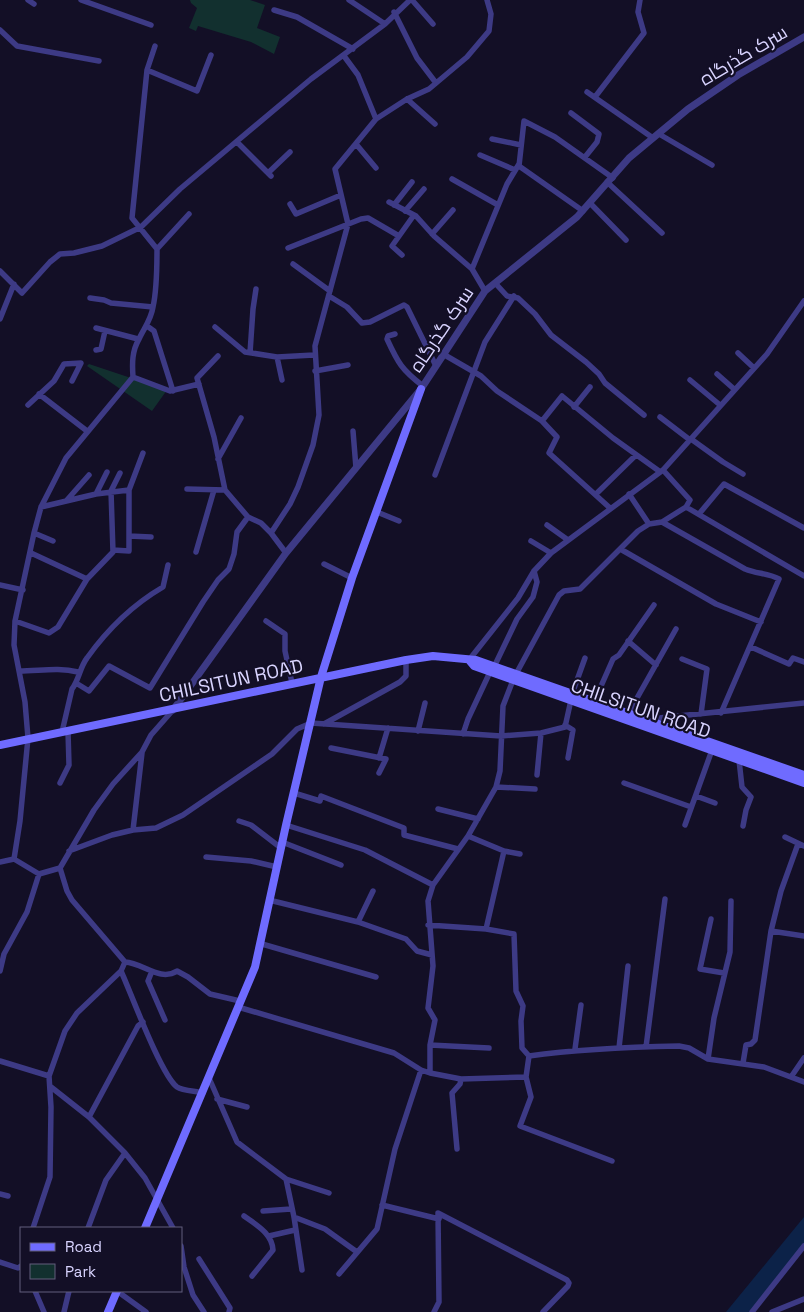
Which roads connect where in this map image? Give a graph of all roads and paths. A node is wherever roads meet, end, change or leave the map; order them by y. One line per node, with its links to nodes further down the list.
1 (28, 0): 7 (street)
2 (81, 0): 12 (street)
3 (349, 0): 10 (street)
4 (411, 0): 9 (street); 11 (street)
5 (487, 0): 21 (street)
6 (640, 0): 23 (street)
7 (34, 4)
8 (274, 10): 16 (street)
9 (394, 12): 10 (street); 21 (street)
10 (385, 24): 16 (street)
11 (432, 24)
12 (150, 25)
13 (0, 30): 19 (street)
14 (804, 37): 28 (street, سرک گذرگاه)
15 (155, 46): 20 (street)
16 (352, 49): 18 (street)
17 (211, 55): 20 (street)
18 (344, 56): 26 (street); 30 (street)
19 (99, 60)
20 (147, 70): 54 (street)
21 (436, 82): 24 (street)
22 (587, 92): 23 (street)
23 (595, 97): 28 (street)
24 (407, 99): 26 (street); 27 (street)
25 (571, 114): 35 (street)
26 (376, 119): 31 (street)
27 (435, 124)
28 (656, 136): 37 (street); 41 (street, سرک گذرگاه)
29 (492, 139): 32 (street)
30 (237, 142): 33 (street); 54 (street)
31 (356, 144): 38 (street); 44 (street)
32 (521, 145): 35 (street); 36 (street)
33 (290, 152)
34 (480, 155): 39 (street)
35 (585, 157): 41 (street)
36 (518, 164): 39 (street); 50 (street)
37 (712, 165)
38 (376, 168)
39 (515, 170): 47 (street)
40 (452, 179): 47 (street)
41 (610, 180): 45 (street, سرک گذرگاه); 55 (street)
42 (412, 182): 48 (street)
43 (424, 189): 48 (street)
44 (341, 195): 46 (street); 53 (street)
45 (590, 203): 50 (street, سرک گذرگاه); 58 (street)
46 (290, 204)
47 (498, 205): 63 (street)
48 (405, 210): 52 (street)
49 (453, 210): 56 (street)
50 (583, 211): 66 (street, سرک گذرگاه)
51 (189, 214): 60 (street)
52 (414, 215): 56 (street); 57 (street)
53 (348, 224): 57 (street); 59 (street); 69 (street)
54 (140, 227): 60 (street); 65 (street)
55 (662, 233)
56 (432, 234): 63 (street)
57 (399, 236): 61 (street)
58 (626, 240)
59 (288, 248)
60 (157, 249): 73 (street)
61 (402, 255)
62 (293, 264): 69 (street)
63 (472, 269): 68 (street)
64 (0, 271): 65 (street)
65 (14, 284): 74 (street)
66 (496, 284): 68 (street, سرک گذرگاه); 70 (street)
67 (256, 289): 82 (street)
68 (485, 291): 84 (street, سرک گذرگاه)
69 (329, 293): 85 (street); 89 (street)
70 (514, 296): 92 (street); 107 (street)
71 (90, 298): 73 (street)
72 (804, 301): 90 (street)
73 (153, 307): 75 (street)
74 (0, 319)
75 (147, 326): 80 (street); 102 (street)
76 (215, 327): 82 (street)
77 (96, 328): 78 (street)
78 (105, 330): 80 (street); 81 (street)
79 (395, 334): 99 (street)
80 (138, 339): 94 (street)
81 (96, 350)
82 (250, 353): 87 (street)
83 (738, 353): 90 (street)
84 (443, 354): 89 (street, سرک گذرگاه); 92 (street)
85 (314, 355): 87 (street); 91 (street)
86 (218, 356): 98 (street)
87 (277, 357): 95 (street)
88 (348, 365): 91 (street)
89 (436, 366): 99 (street, سرک گذرگاه)
90 (754, 368): 101 (street)
91 (315, 371): 145 (street)
92 (473, 372): 110 (street); 123 (street)
93 (717, 374): 101 (street)
94 (133, 377): 102 (street); 111 (street)
95 (282, 380)
96 (690, 380): 105 (street)
97 (72, 381): 103 (street)
98 (199, 384): 102 (street); 116 (street)
99 (422, 387): 117 (street, سرک گذرگاه); 136 (main road)
100 (590, 388): 106 (street)
101 (734, 389): 105 (street)
102 (173, 391)
103 (39, 394): 104 (street); 111 (street)
104 (28, 405)
105 (720, 405): 113 (street)
106 (574, 407): 110 (street); 115 (street)
107 (644, 415)
108 (660, 417): 113 (street)
109 (241, 418): 116 (street)
110 (542, 421): 130 (street)
111 (87, 431): 133 (street)
112 (353, 431): 117 (street)
113 (691, 440): 118 (street); 121 (street)
114 (143, 453): 125 (street)
115 (636, 456): 118 (street); 130 (street)
116 (218, 459): 127 (street)
117 (356, 468): 154 (street, سرک گذرگاه)
118 (661, 470): 131 (street); 134 (street)
119 (107, 472): 129 (street)
120 (120, 473): 128 (street)
121 (743, 474)
122 (89, 475): 132 (street)
123 (435, 475)
124 (187, 488): 126 (street)
125 (129, 490): 128 (street); 146 (street)
126 (214, 490): 127 (street); 153 (street)
127 (225, 490): 138 (street)
128 (111, 491): 129 (street); 151 (street)
129 (96, 494): 132 (street)
130 (596, 494): 135 (street)
131 (629, 494): 135 (street); 141 (street)
132 (67, 500): 133 (street)
133 (40, 507): 144 (street)
134 (686, 507): 137 (street); 140 (street)
135 (610, 508): 149 (street)
136 (377, 512): 139 (street); 161 (main road)
137 (699, 514): 143 (street); 160 (street)
138 (248, 517): 145 (street); 184 (street)
139 (399, 521)
140 (662, 522): 141 (street); 168 (street)
141 (649, 524): 152 (street)
142 (547, 525): 149 (street)
143 (804, 528)
144 (34, 533): 148 (street); 156 (street)
145 (271, 533): 154 (street)
146 (129, 536): 147 (street); 151 (street)
147 (151, 537)
148 (53, 540)
149 (568, 540): 155 (street)
150 (531, 541): 155 (street)
151 (114, 550): 162 (street)
152 (622, 550): 168 (street); 182 (street)
153 (196, 552)
154 (286, 553): 189 (street, سرک گذرگاه)
155 (551, 553): 159 (street)
156 (30, 554): 162 (street); 164 (street)
157 (324, 564): 161 (street)
158 (168, 565): 180 (street)
159 (534, 571): 175 (street); 178 (street)
160 (804, 576)
161 (352, 578): 181 (main road)
162 (87, 579): 167 (street)
163 (0, 585): 164 (street)
164 (23, 590): 167 (street)
165 (654, 605): 170 (street)
166 (266, 621): 183 (street)
167 (15, 622): 179 (street)
168 (761, 622): 171 (street)
169 (676, 629): 177 (street)
170 (628, 641): 177 (street); 186 (street)
171 (751, 647): 176 (street); 190 (street)
172 (585, 658): 185 (street)
173 (682, 659): 192 (street)
174 (406, 660): 175 (main road, CHILSITUN ROAD); 181 (main road, CHILSITUN ROAD); 195 (street)
175 (469, 660): 178 (main road, CHILSITUN ROAD)
176 (804, 662)
177 (656, 665): 191 (street)
178 (492, 669): 182 (main road, CHILSITUN ROAD); 201 (street)
179 (19, 671): 180 (street); 203 (street)
180 (78, 672): 184 (street)
181 (321, 677): 183 (main road, CHILSITUN ROAD); 194 (main road)
182 (514, 677): 185 (main road, CHILSITUN ROAD); 202 (street)
183 (292, 683): 189 (main road, CHILSITUN ROAD)
184 (76, 684): 198 (street)
185 (572, 697): 186 (main road, CHILSITUN ROAD); 196 (street); 206 (main road, CHILSITUN ROAD)
186 (594, 702): 191 (main road, CHILSITUN ROAD)
187 (425, 703): 199 (street)
188 (804, 703): 190 (street)
189 (173, 710): 198 (main road, CHILSITUN ROAD); 207 (street)
190 (721, 713): 192 (street)
191 (628, 714): 193 (main road, CHILSITUN ROAD)
192 (700, 714): 193 (street)
193 (653, 722): 213 (main road, CHILSITUN ROAD)
194 (311, 723): 195 (street); 219 (main road); 229 (street)
195 (324, 724): 197 (street)
196 (565, 725): 200 (street); 209 (street)
197 (388, 728): 199 (street); 208 (street)
198 (65, 731): 203 (main road, CHILSITUN ROAD); 214 (street)
199 (418, 731): 201 (street)
200 (541, 733): 202 (street); 212 (street)
201 (464, 734): 202 (street)
202 (501, 736): 217 (street)
203 (28, 738): 204 (main road, CHILSITUN ROAD); 239 (street)
204 (0, 745)
205 (331, 748): 208 (street)
206 (712, 750): 210 (main road, CHILSITUN ROAD); 220 (street)
207 (142, 752): 229 (street); 235 (street)
208 (378, 758): 211 (street)
209 (568, 758)
210 (739, 760): 216 (main road, CHILSITUN ROAD); 228 (street)
211 (380, 773)
212 (537, 775)
213 (804, 775)
214 (60, 783)
215 (624, 783): 222 (street)
216 (804, 783)
217 (496, 787): 218 (street); 224 (street)
218 (535, 789)
219 (294, 793): 226 (main road); 234 (street)
220 (696, 796): 221 (street); 222 (street)
221 (715, 803)
222 (692, 807): 227 (street)
223 (438, 809): 224 (street)
224 (478, 818): 230 (street)
225 (239, 821): 232 (street)
226 (286, 825): 232 (main road); 245 (street)
227 (685, 825)
228 (743, 826)
229 (133, 830): 235 (street)
230 (468, 836): 234 (street); 236 (street)
231 (785, 837): 233 (street)
232 (282, 845): 241 (street); 242 (main road)
233 (801, 845): 254 (street)
234 (458, 849): 245 (street)
235 (69, 851): 243 (street)
236 (504, 851): 237 (street); 253 (street)
237 (520, 854)
238 (206, 857): 242 (street)
239 (14, 859): 240 (street); 244 (street)
240 (0, 862)
241 (341, 865)
242 (276, 867): 248 (main road)
243 (60, 868): 244 (street); 258 (street)
244 (40, 874): 261 (street)
245 (433, 886): 252 (street)
246 (374, 891): 251 (street)
247 (665, 899): 270 (street)
248 (269, 900): 251 (street); 256 (main road)
249 (731, 901): 263 (street)
250 (711, 919): 263 (street)
251 (358, 922): 257 (street)
252 (428, 925): 253 (street); 257 (street)
253 (486, 929): 274 (street)
254 (771, 931): 255 (street); 278 (street)
255 (804, 936)
256 (262, 944): 264 (street); 265 (main road)
257 (432, 955): 269 (street)
258 (125, 962): 260 (street); 262 (street)
259 (628, 966): 272 (street)
260 (152, 971): 265 (street); 267 (street)
261 (0, 972)
262 (121, 972): 268 (street); 281 (street)
263 (724, 973): 276 (street)
264 (376, 977)
265 (239, 1004): 279 (street); 284 (main road)
266 (581, 1005): 273 (street)
267 (165, 1020)
268 (143, 1022): 288 (street); 291 (street)
269 (430, 1045): 271 (street); 280 (street)
270 (646, 1046): 272 (street); 276 (street)
271 (489, 1048)
272 (619, 1048): 273 (street)
273 (576, 1049): 274 (street)
274 (529, 1056): 282 (street)
275 (804, 1058): 283 (street)
276 (708, 1059): 278 (street)
277 (0, 1062): 281 (street)
278 (743, 1063): 283 (street)
279 (421, 1070): 280 (street); 300 (street)
280 (430, 1073): 285 (street)
281 (49, 1076): 287 (street)
282 (526, 1076): 285 (street); 294 (street)
283 (791, 1077): 286 (street)
284 (209, 1078): 288 (main road); 289 (street)
285 (461, 1079): 292 (street)
286 (804, 1082)
287 (51, 1088): 291 (street); 306 (street)
288 (203, 1092): 299 (main road)
289 (218, 1099): 290 (street); 295 (street)
290 (247, 1107)
291 (89, 1117): 293 (street)
292 (457, 1149)
293 (125, 1153): 299 (street); 307 (street)
294 (612, 1161)
295 (286, 1179): 296 (street); 301 (street)
296 (329, 1193)
297 (0, 1194): 298 (street)
298 (8, 1196)
299 (157, 1202): 308 (main road); 309 (street)
300 (382, 1205): 305 (street); 313 (street)
301 (291, 1209): 302 (street); 304 (street)
302 (263, 1211)
303 (244, 1216): 311 (street)
304 (294, 1217): 310 (street); 313 (street)
305 (439, 1219): 332 (street); 333 (street)
306 (33, 1227)
307 (88, 1227)
308 (145, 1227)
309 (173, 1227)
310 (295, 1230): 311 (street); 318 (street)
311 (269, 1236): 320 (street)
312 (804, 1246): 334 (street)
313 (357, 1252): 319 (street)
314 (182, 1253): 330 (street)
315 (199, 1259): 331 (street)
316 (0, 1262): 317 (street)
317 (20, 1267)
318 (302, 1270)
319 (339, 1274)
320 (252, 1276)
321 (36, 1292): 326 (street)
322 (69, 1292): 327 (street)
323 (117, 1292): 328 (main road)
324 (118, 1292): 329 (street)
325 (804, 1299): 335 (street)
326 (44, 1312)
327 (64, 1312)
328 (108, 1312)
329 (146, 1312)
330 (204, 1312)
331 (228, 1312)
332 (434, 1312)
333 (543, 1312)
334 (752, 1312)
335 (772, 1312)

